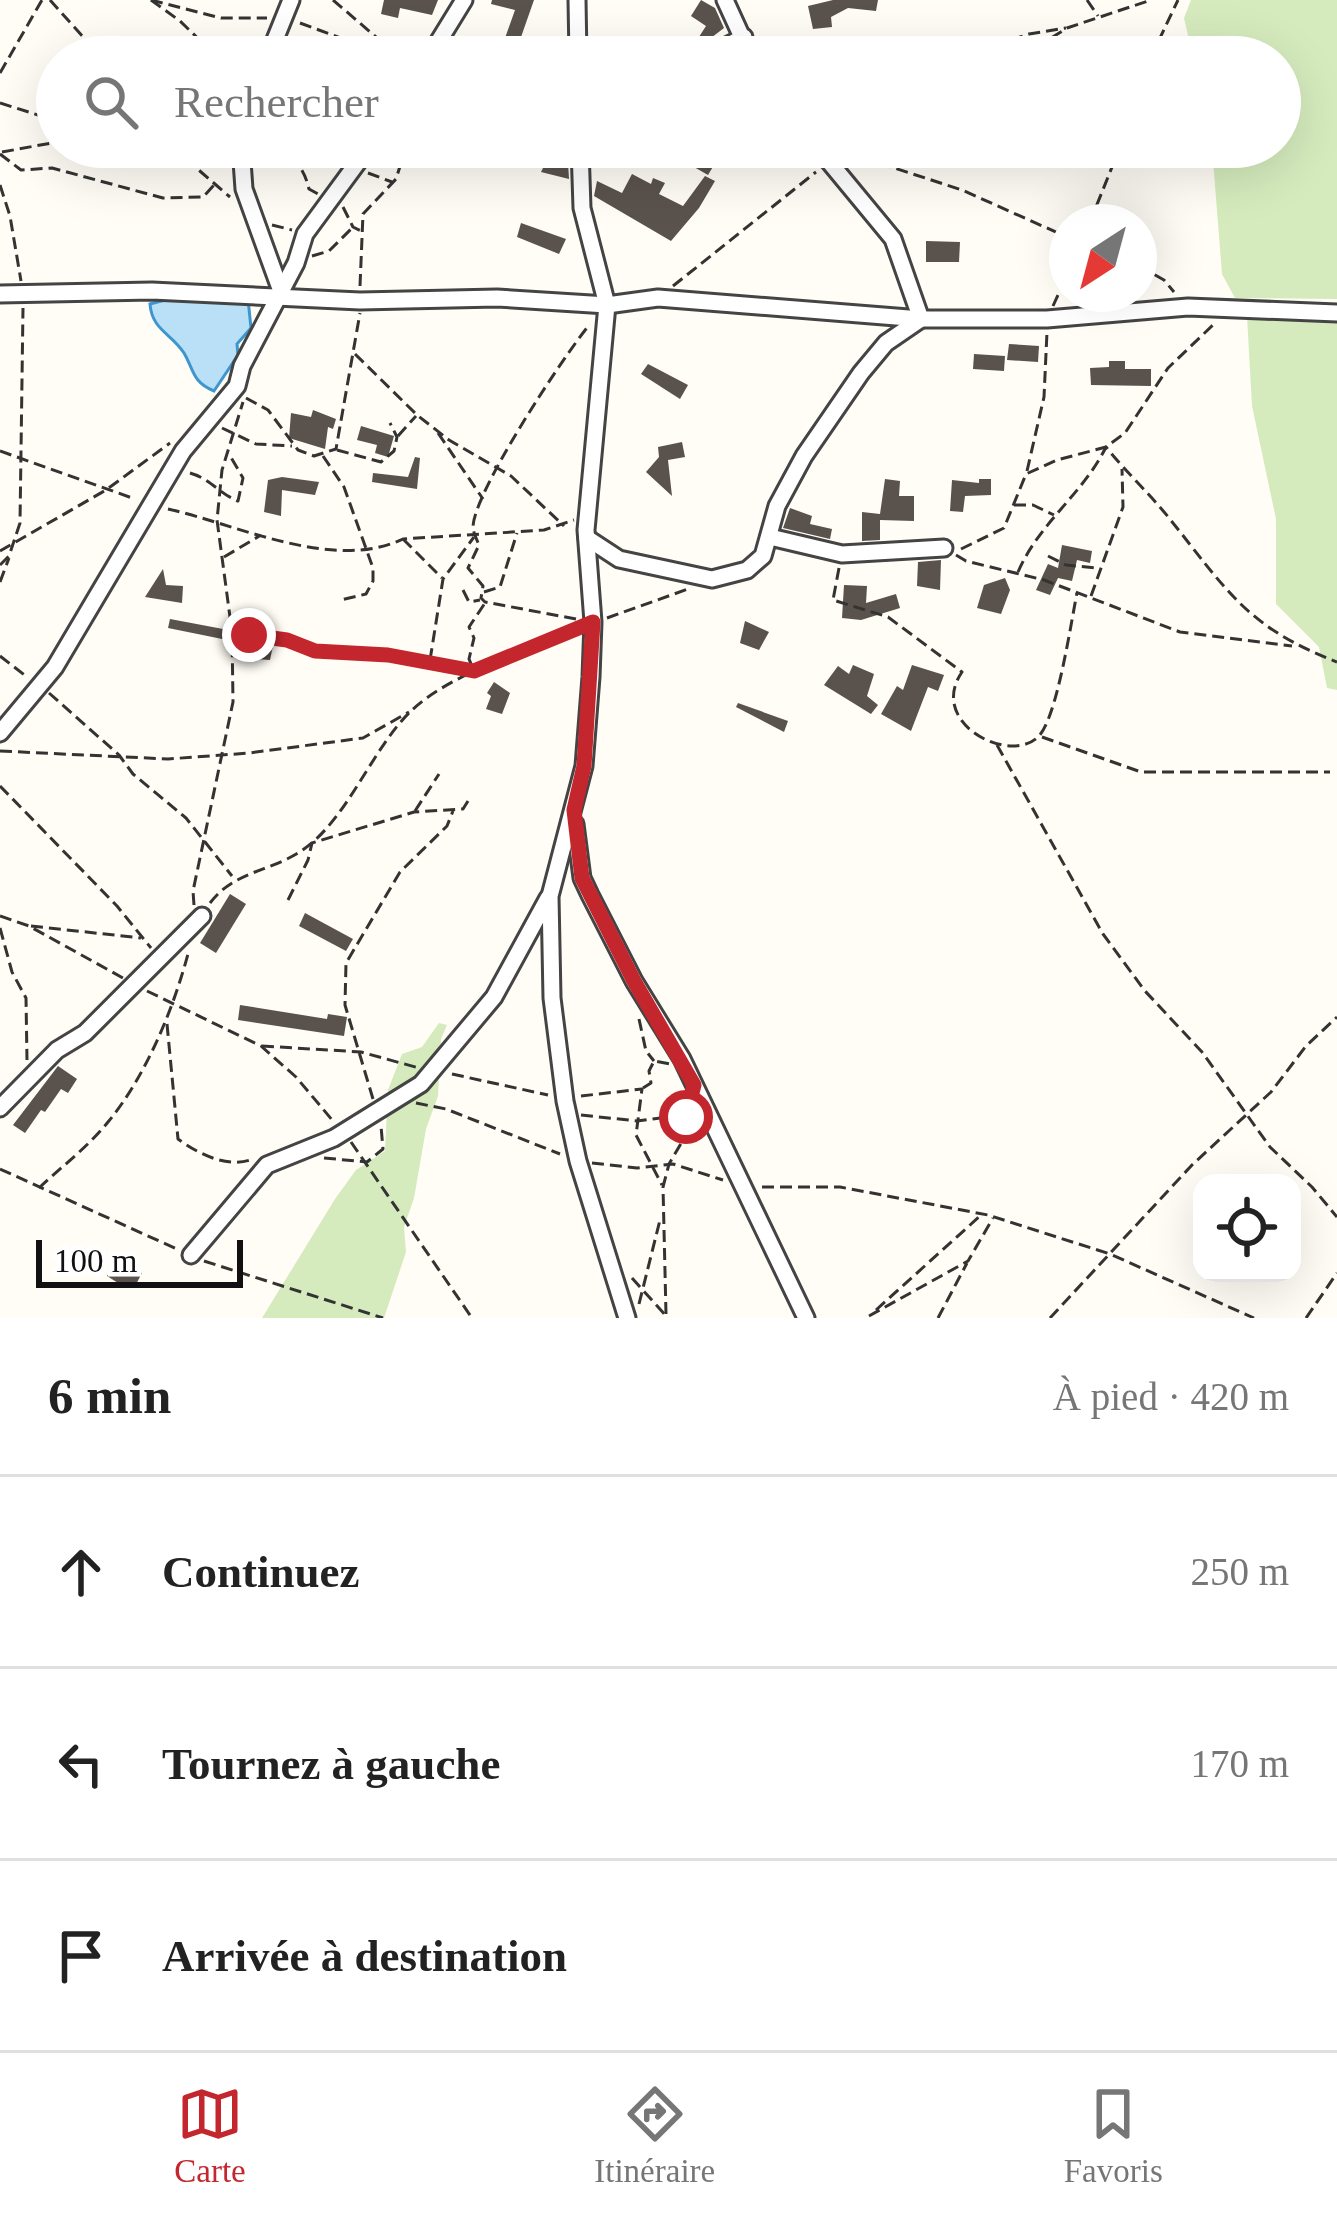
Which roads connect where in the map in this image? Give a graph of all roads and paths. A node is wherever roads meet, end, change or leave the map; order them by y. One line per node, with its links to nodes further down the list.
1 (42, 0): 26 (path)
2 (50, 0): 16 (path)
3 (151, 0): 17 (path)
4 (292, 0): 18 (street)
5 (333, 0): 13 (path)
6 (351, 0): 13 (path)
7 (464, 0): 20 (street)
8 (577, 0): 21 (street)
9 (725, 0): 22 (street)
10 (1087, 0): 14 (path)
11 (1151, 0): 14 (path)
12 (1178, 0): 25 (path)
13 (350, 14): 19 (path)
14 (1100, 17): 15 (path)
15 (1067, 28): 23 (path); 24 (path)
16 (82, 36)
17 (196, 36)
18 (277, 36)
19 (376, 36)
20 (442, 36)
21 (578, 36)
22 (743, 36)
23 (1033, 36)
24 (1054, 36)
25 (1160, 36)
26 (0, 73)
27 (0, 104): 28 (path)
28 (36, 115)
29 (36, 146): 30 (path)
30 (0, 153): 42 (path)
31 (196, 168): 42 (path)
32 (242, 168): 46 (street)
33 (304, 168): 44 (path)
34 (354, 168): 41 (path); 44 (street)
35 (403, 168): 41 (path)
36 (581, 168): 58 (street)
37 (822, 168): 56 (path)
38 (845, 168): 63 (street)
39 (881, 168): 48 (path)
40 (1112, 168): 45 (path)
41 (393, 182): 49 (path)
42 (215, 184): 46 (path)
43 (0, 185): 54 (path)
44 (330, 200): 47 (path); 50 (street)
45 (1097, 204)
46 (254, 217): 50 (path); 55 (street)
47 (353, 227): 49 (path); 51 (path)
48 (1049, 229)
49 (361, 231): 57 (path)
50 (305, 234): 51 (street)
51 (296, 263): 55 (street)
52 (1157, 276): 59 (path)
53 (0, 294): 54 (street)
54 (24, 294): 55 (street); 80 (path)
55 (282, 294): 57 (street); 66 (street)
56 (658, 298): 58 (street); 63 (street)
57 (360, 301): 58 (street); 65 (path)
58 (607, 305): 83 (path); 90 (street)
59 (1188, 307): 60 (street); 64 (street)
60 (1228, 311): 62 (street); 75 (path)
61 (1051, 312): 64 (path)
62 (1337, 313)
63 (921, 319): 64 (street); 97 (street)
64 (1048, 319): 84 (path)
65 (354, 354): 67 (path); 76 (path)
66 (241, 392): 68 (street); 72 (path); 74 (path)
67 (416, 415): 70 (path); 73 (path)
68 (204, 422): 72 (path); 81 (street)
69 (390, 423): 73 (path)
70 (436, 430): 83 (path); 87 (path)
71 (182, 433): 85 (path)
72 (234, 434): 74 (path); 78 (path)
73 (397, 437): 76 (path)
74 (294, 446): 79 (path)
75 (1106, 447): 82 (path); 84 (path); 91 (path)
76 (335, 449): 79 (path)
77 (0, 451): 80 (path)
78 (228, 452): 86 (path); 86 (path)
79 (322, 454): 101 (path)
80 (20, 457): 85 (path); 100 (path)
81 (176, 463): 86 (path); 88 (street)
82 (1122, 467): 109 (path); 121 (path)
83 (497, 470): 87 (path); 93 (path)
84 (1026, 474): 89 (path)
85 (106, 490): 88 (path); 100 (path)
86 (220, 494): 92 (path)
87 (484, 501): 96 (path)
88 (150, 504): 92 (path); 126 (street)
89 (1012, 506): 91 (path); 102 (path)
90 (586, 514): 93 (path); 99 (street)
91 (1054, 515): 110 (path)
92 (217, 520): 95 (path); 107 (path)
93 (564, 525): 94 (path); 99 (path)
94 (517, 532): 96 (path); 116 (path)
95 (263, 534): 101 (path); 107 (path)
96 (475, 536): 98 (path); 111 (path); 116 (path)
97 (770, 537): 104 (street); 112 (street)
98 (403, 538): 101 (path); 111 (path)
99 (587, 538): 112 (street); 119 (street)
100 (12, 547): 103 (path); 105 (path)
101 (368, 548): 118 (path)
102 (944, 548): 104 (street); 110 (path)
103 (0, 551)
104 (842, 554): 130 (path)
105 (9, 556): 108 (path); 113 (path)
106 (1048, 556): 109 (path)
107 (224, 557): 120 (path)
108 (0, 565)
109 (1099, 568): 117 (path)
110 (1018, 572): 115 (path)
111 (443, 579): 123 (path)
112 (712, 579): 119 (path)
113 (0, 582)
114 (463, 590): 116 (path)
115 (1077, 593): 117 (path); 129 (path)
116 (484, 598): 119 (path); 125 (path)
117 (1091, 598): 121 (path)
118 (341, 600)
119 (593, 622): 125 (path); 138 (street)
120 (232, 632): 123 (path); 132 (path)
121 (1296, 646): 124 (path)
122 (0, 656): 126 (path)
123 (430, 662): 125 (path)
124 (1337, 662)
125 (474, 671): 127 (path)
126 (40, 686): 128 (street); 133 (path)
127 (410, 712): 132 (path); 142 (path)
128 (0, 733)
129 (1040, 736): 130 (path); 134 (path)
130 (997, 745): 170 (path)
131 (0, 751): 133 (path)
132 (223, 754): 133 (path); 141 (path)
133 (119, 755): 141 (path)
134 (1330, 772)
135 (439, 774): 140 (path)
136 (0, 786): 150 (path)
137 (468, 801): 139 (path)
138 (574, 810): 144 (street); 154 (street)
139 (453, 811): 140 (path); 160 (path)
140 (414, 812): 142 (path)
141 (203, 836): 143 (path); 147 (path)
142 (311, 843): 143 (path); 145 (path)
143 (235, 879): 147 (path)
144 (550, 896): 163 (street); 167 (street)
145 (288, 900)
146 (0, 916): 148 (path)
147 (202, 916): 152 (street)
148 (28, 926): 150 (path); 155 (path)
149 (0, 928): 164 (path)
150 (142, 938): 152 (path)
151 (191, 943): 153 (path)
152 (160, 958): 153 (path); 155 (street)
153 (181, 980): 156 (path)
154 (634, 981): 161 (street); 162 (path)
155 (132, 983): 156 (path); 164 (street)
156 (174, 1007): 158 (path)
157 (1337, 1017): 170 (path)
158 (166, 1020): 174 (path); 181 (path)
159 (261, 1046): 160 (path)
160 (361, 1052): 163 (path); 169 (path)
161 (682, 1059): 162 (path); 165 (street)
162 (654, 1061): 166 (path)
163 (433, 1070): 167 (path); 169 (street)
164 (28, 1080): 168 (street)
165 (694, 1085): 171 (path); 172 (street)
166 (642, 1089): 167 (path); 173 (path)
167 (565, 1101): 173 (path); 176 (street)
168 (0, 1108)
169 (377, 1113): 175 (street); 175 (path); 176 (path)
170 (1248, 1116): 184 (path); 186 (path)
171 (686, 1117): 172 (path); 173 (path); 177 (path)
172 (710, 1120): 179 (street)
173 (637, 1121): 178 (path)
174 (264, 1155)
175 (293, 1155): 187 (street)
176 (578, 1161): 178 (path); 194 (street)
177 (669, 1164): 178 (path); 179 (path); 180 (path)
178 (652, 1166): 180 (path)
179 (742, 1185): 183 (path); 196 (street)
180 (663, 1187): 182 (path)
181 (39, 1188)
182 (662, 1212): 191 (path); 192 (path)
183 (982, 1214): 185 (path); 193 (path)
184 (1337, 1216)
185 (994, 1217): 186 (path); 188 (path)
186 (1110, 1254): 198 (path); 199 (path)
187 (191, 1255)
188 (968, 1261): 193 (path); 197 (path)
189 (1337, 1273): 200 (path)
190 (629, 1275): 191 (path)
191 (642, 1291): 192 (path); 195 (path)
192 (667, 1316)
193 (867, 1317)
194 (627, 1318)
195 (637, 1318)
196 (806, 1318)
197 (938, 1318)
198 (1050, 1318)
199 (1254, 1318)
200 (1306, 1318)

